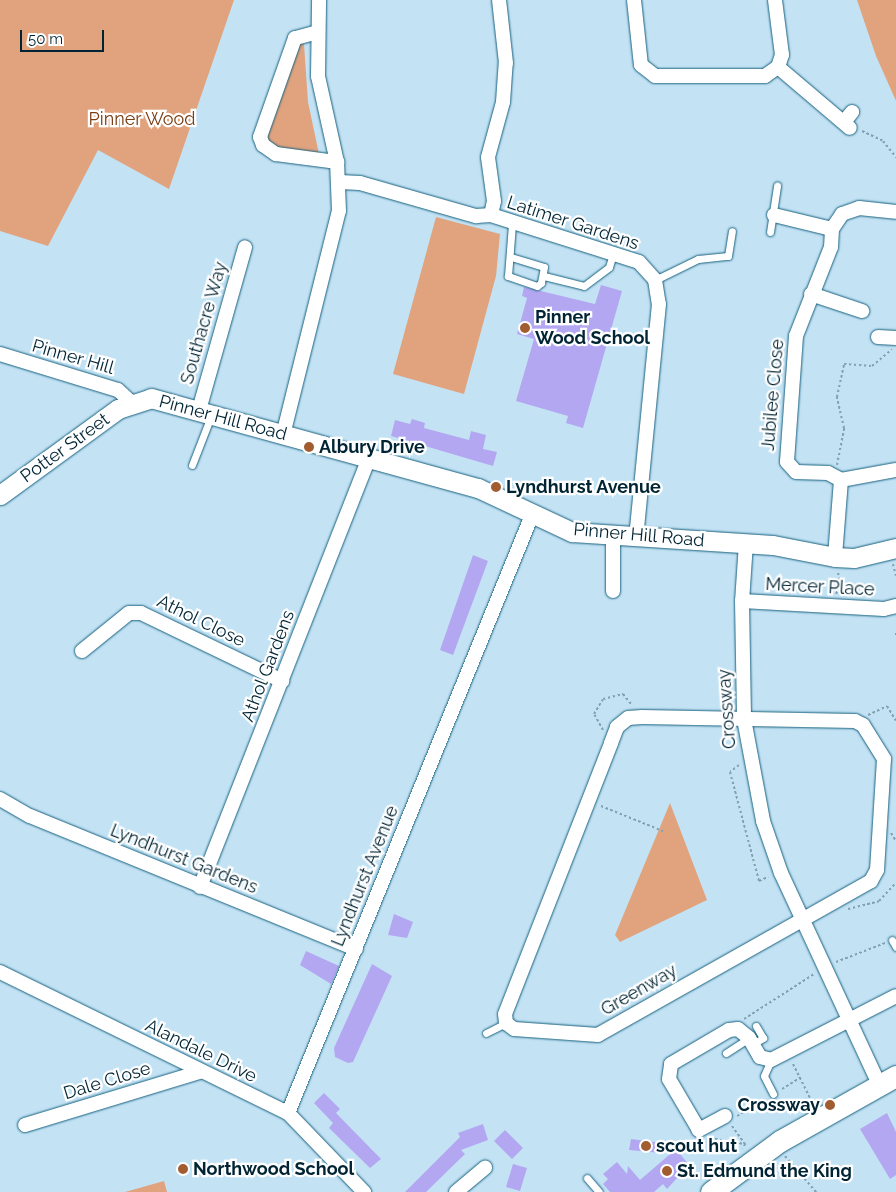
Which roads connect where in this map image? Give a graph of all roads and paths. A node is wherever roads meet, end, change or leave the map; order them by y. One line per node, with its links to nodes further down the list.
1 (319, 0): 5 (street)
2 (499, 0): 13 (street)
3 (634, 0): 6 (street)
4 (775, 0): 6 (street)
5 (318, 32): 9 (street); 9 (street)
6 (778, 67): 7 (street)
7 (849, 121): 8 (path)
8 (896, 157)
9 (337, 162): 10 (street)
10 (340, 182): 13 (street, Latimer Gardens); 31 (street)
11 (777, 186): 14 (lane)
12 (896, 212): 16 (street)
13 (491, 215): 15 (street, Latimer Gardens)
14 (774, 215): 16 (street); 18 (lane)
15 (512, 224): 20 (street, Latimer Gardens); 21 (lane)
16 (832, 229): 24 (street, Jubilee Close)
17 (732, 231): 23 (lane)
18 (770, 232)
19 (245, 246): 30 (street, Southacre Way)
20 (613, 254): 22 (lane); 23 (street, Latimer Gardens)
21 (510, 257): 22 (lane); 22 (lane)
22 (544, 276)
23 (655, 280): 39 (street)
24 (811, 294): 25 (street); 35 (street, Jubilee Close)
25 (862, 311)
26 (878, 337): 27 (street)
27 (895, 339): 35 (path)
28 (0, 354): 29 (street, Pinner Hill)
29 (131, 402): 30 (street, Pinner Hill Road); 36 (street, Potter Street)
30 (206, 412): 31 (street, Pinner Hill Road); 33 (lane)
31 (283, 434): 32 (street, Pinner Hill Road)
32 (369, 458): 37 (street, Pinner Hill Road); 48 (street, Athol Gardens)
33 (192, 464)
34 (896, 470): 35 (street, Jubilee Close)
35 (838, 478): 42 (street)
36 (0, 495)
37 (532, 514): 38 (street, Pinner Hill Road); 64 (street, Lyndhurst Avenue)
38 (613, 535): 39 (street, Pinner Hill Road); 43 (street)
39 (636, 537): 40 (street, Pinner Hill Road)
40 (746, 543): 42 (street, Pinner Hill Road); 44 (street, Crossway)
41 (896, 548): 42 (street, Pinner Hill Road)
42 (835, 558): 45 (path)
43 (613, 591)
44 (742, 601): 45 (street, Mercer Place); 50 (street, Crossway)
45 (829, 606): 46 (street, Mercer Place)
46 (896, 606)
47 (82, 652): 48 (street, Athol Close)
48 (282, 681): 60 (street, Athol Gardens)
49 (642, 717): 50 (street); 53 (street); 53 (path)
50 (744, 719): 51 (street); 54 (street, Crossway)
51 (855, 721): 52 (path); 61 (street, Greenway)
52 (896, 721)
53 (610, 743): 56 (street)
54 (749, 757): 58 (street, Crossway); 58 (path)
55 (0, 799): 60 (street, Lyndhurst Gardens)
56 (589, 801): 57 (path); 69 (street)
57 (663, 831)
58 (781, 873): 62 (street, Crossway)
59 (896, 883): 61 (path)
60 (200, 887): 64 (street, Lyndhurst Gardens)
61 (829, 904): 62 (street, Greenway)
62 (802, 918): 65 (street, Crossway); 69 (street, Greenway)
63 (894, 943): 65 (path)
64 (356, 949): 78 (street, Lyndhurst Avenue)
65 (824, 967): 68 (street, Crossway); 71 (path)
66 (0, 972): 75 (street, Alandale Drive)
67 (896, 996): 68 (street)
68 (847, 1021): 73 (street); 76 (street, Crossway)
69 (506, 1023): 70 (lane)
70 (486, 1033)
71 (749, 1034): 72 (lane); 74 (street); 82 (street)
72 (726, 1053)
73 (787, 1053): 74 (street); 80 (path)
74 (771, 1060): 77 (lane)
75 (199, 1072): 78 (street, Alandale Drive); 81 (street, Dale Close)
76 (888, 1081): 80 (main road)
77 (774, 1094)
78 (288, 1113): 87 (street, Alandale Drive)
79 (725, 1116): 82 (street); 84 (path)
80 (820, 1120): 83 (main road)
81 (25, 1125)
82 (699, 1130): 84 (path)
83 (774, 1150): 84 (main road); 91 (path)
84 (748, 1151): 90 (main road)
85 (485, 1168): 88 (street)
86 (587, 1178): 89 (lane)
87 (364, 1192)
88 (456, 1192)
89 (599, 1192)
90 (711, 1192)
91 (816, 1192)

